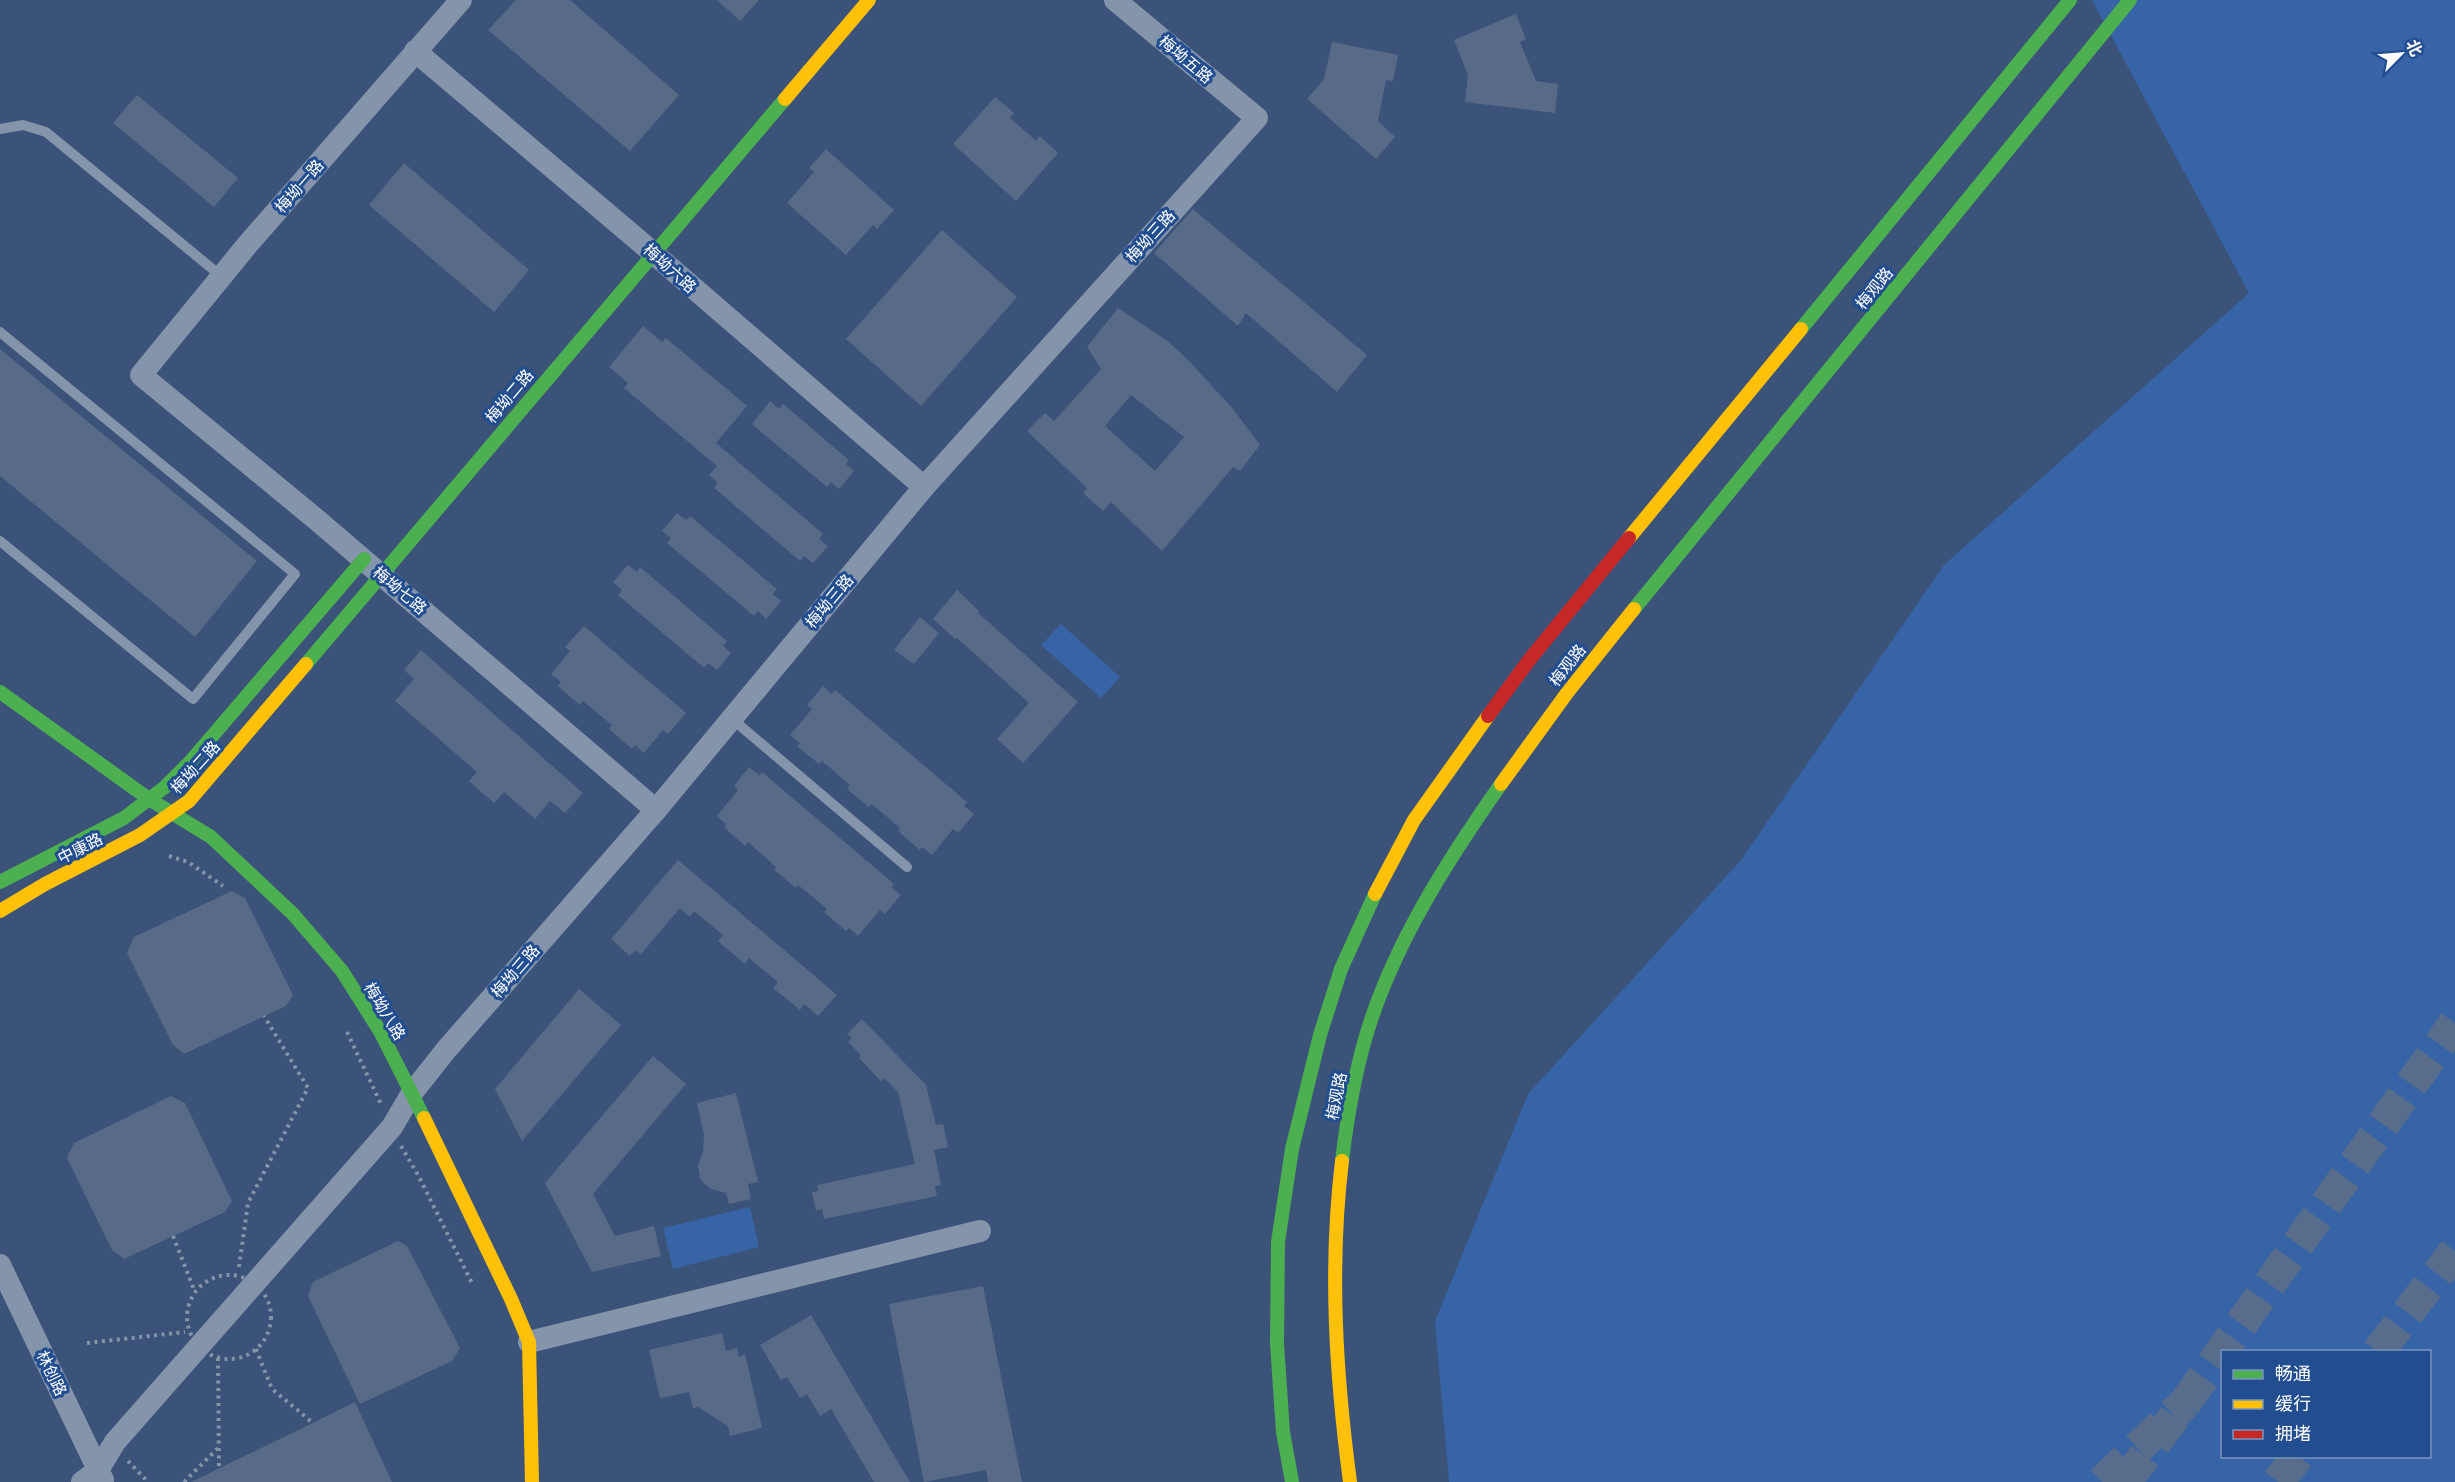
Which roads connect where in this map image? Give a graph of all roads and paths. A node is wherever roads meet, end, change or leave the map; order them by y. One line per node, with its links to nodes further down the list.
1 (461, 0): 6 (street, 梅坳一路)
2 (869, 0): 9 (main road, 梅坳二路)
3 (1115, 0): 7 (street, 梅坳五路)
4 (2070, 0): 50 (main road, 梅观路)
5 (2130, 0): 51 (main road, 梅观路)
6 (415, 51): 9 (street, 梅坳六路); 10 (street, 梅坳一路)
7 (1257, 118): 13 (street, 梅坳三路)
8 (0, 129): 10 (lane)
9 (642, 243): 13 (street, 梅坳六路); 15 (main road, 梅坳二路)
10 (221, 276): 12 (street, 梅坳一路)
11 (0, 332): 14 (lane)
12 (141, 375): 15 (street, 梅坳七路)
13 (924, 487): 17 (street, 梅坳三路)
14 (0, 541)
15 (371, 562): 18 (main road, 梅坳二路); 19 (street, 梅坳七路); 20 (main road, 梅坳二路)
16 (0, 692): 18 (main road, 梅坳八路)
17 (732, 718): 19 (street, 梅坳三路); 22 (lane)
18 (149, 799): 20 (main road, 梅坳八路); 23 (main road, 中康路)
19 (656, 810): 28 (street, 梅坳三路)
20 (173, 814): 25 (main road, 中康路); 28 (main road, 梅坳八路)
21 (169, 856): 24 (path)
22 (907, 867)
23 (0, 882)
24 (231, 893)
25 (0, 911)
26 (264, 1016): 34 (path)
27 (342, 1021): 29 (path)
28 (412, 1093): 38 (main road, 梅坳八路); 46 (street)
29 (382, 1105)
30 (401, 1147): 35 (path)
31 (980, 1231): 38 (street)
32 (173, 1236): 36 (path)
33 (0, 1265): 46 (street, 林创路)
34 (237, 1277): 36 (path, bridge); 40 (path, bridge)
35 (475, 1288)
36 (195, 1292): 37 (path, bridge)
37 (189, 1331): 39 (path); 41 (path, bridge)
38 (529, 1342): 49 (main road, 梅坳八路)
39 (87, 1343)
40 (256, 1349): 41 (path, bridge); 42 (path)
41 (218, 1358): 43 (path)
42 (313, 1423)
43 (219, 1447): 45 (path); 48 (path)
44 (125, 1458): 47 (path)
45 (219, 1468)
46 (95, 1478)
47 (148, 1482)
48 (184, 1482)
49 (532, 1482)
50 (1292, 1482)
51 (1350, 1482)

